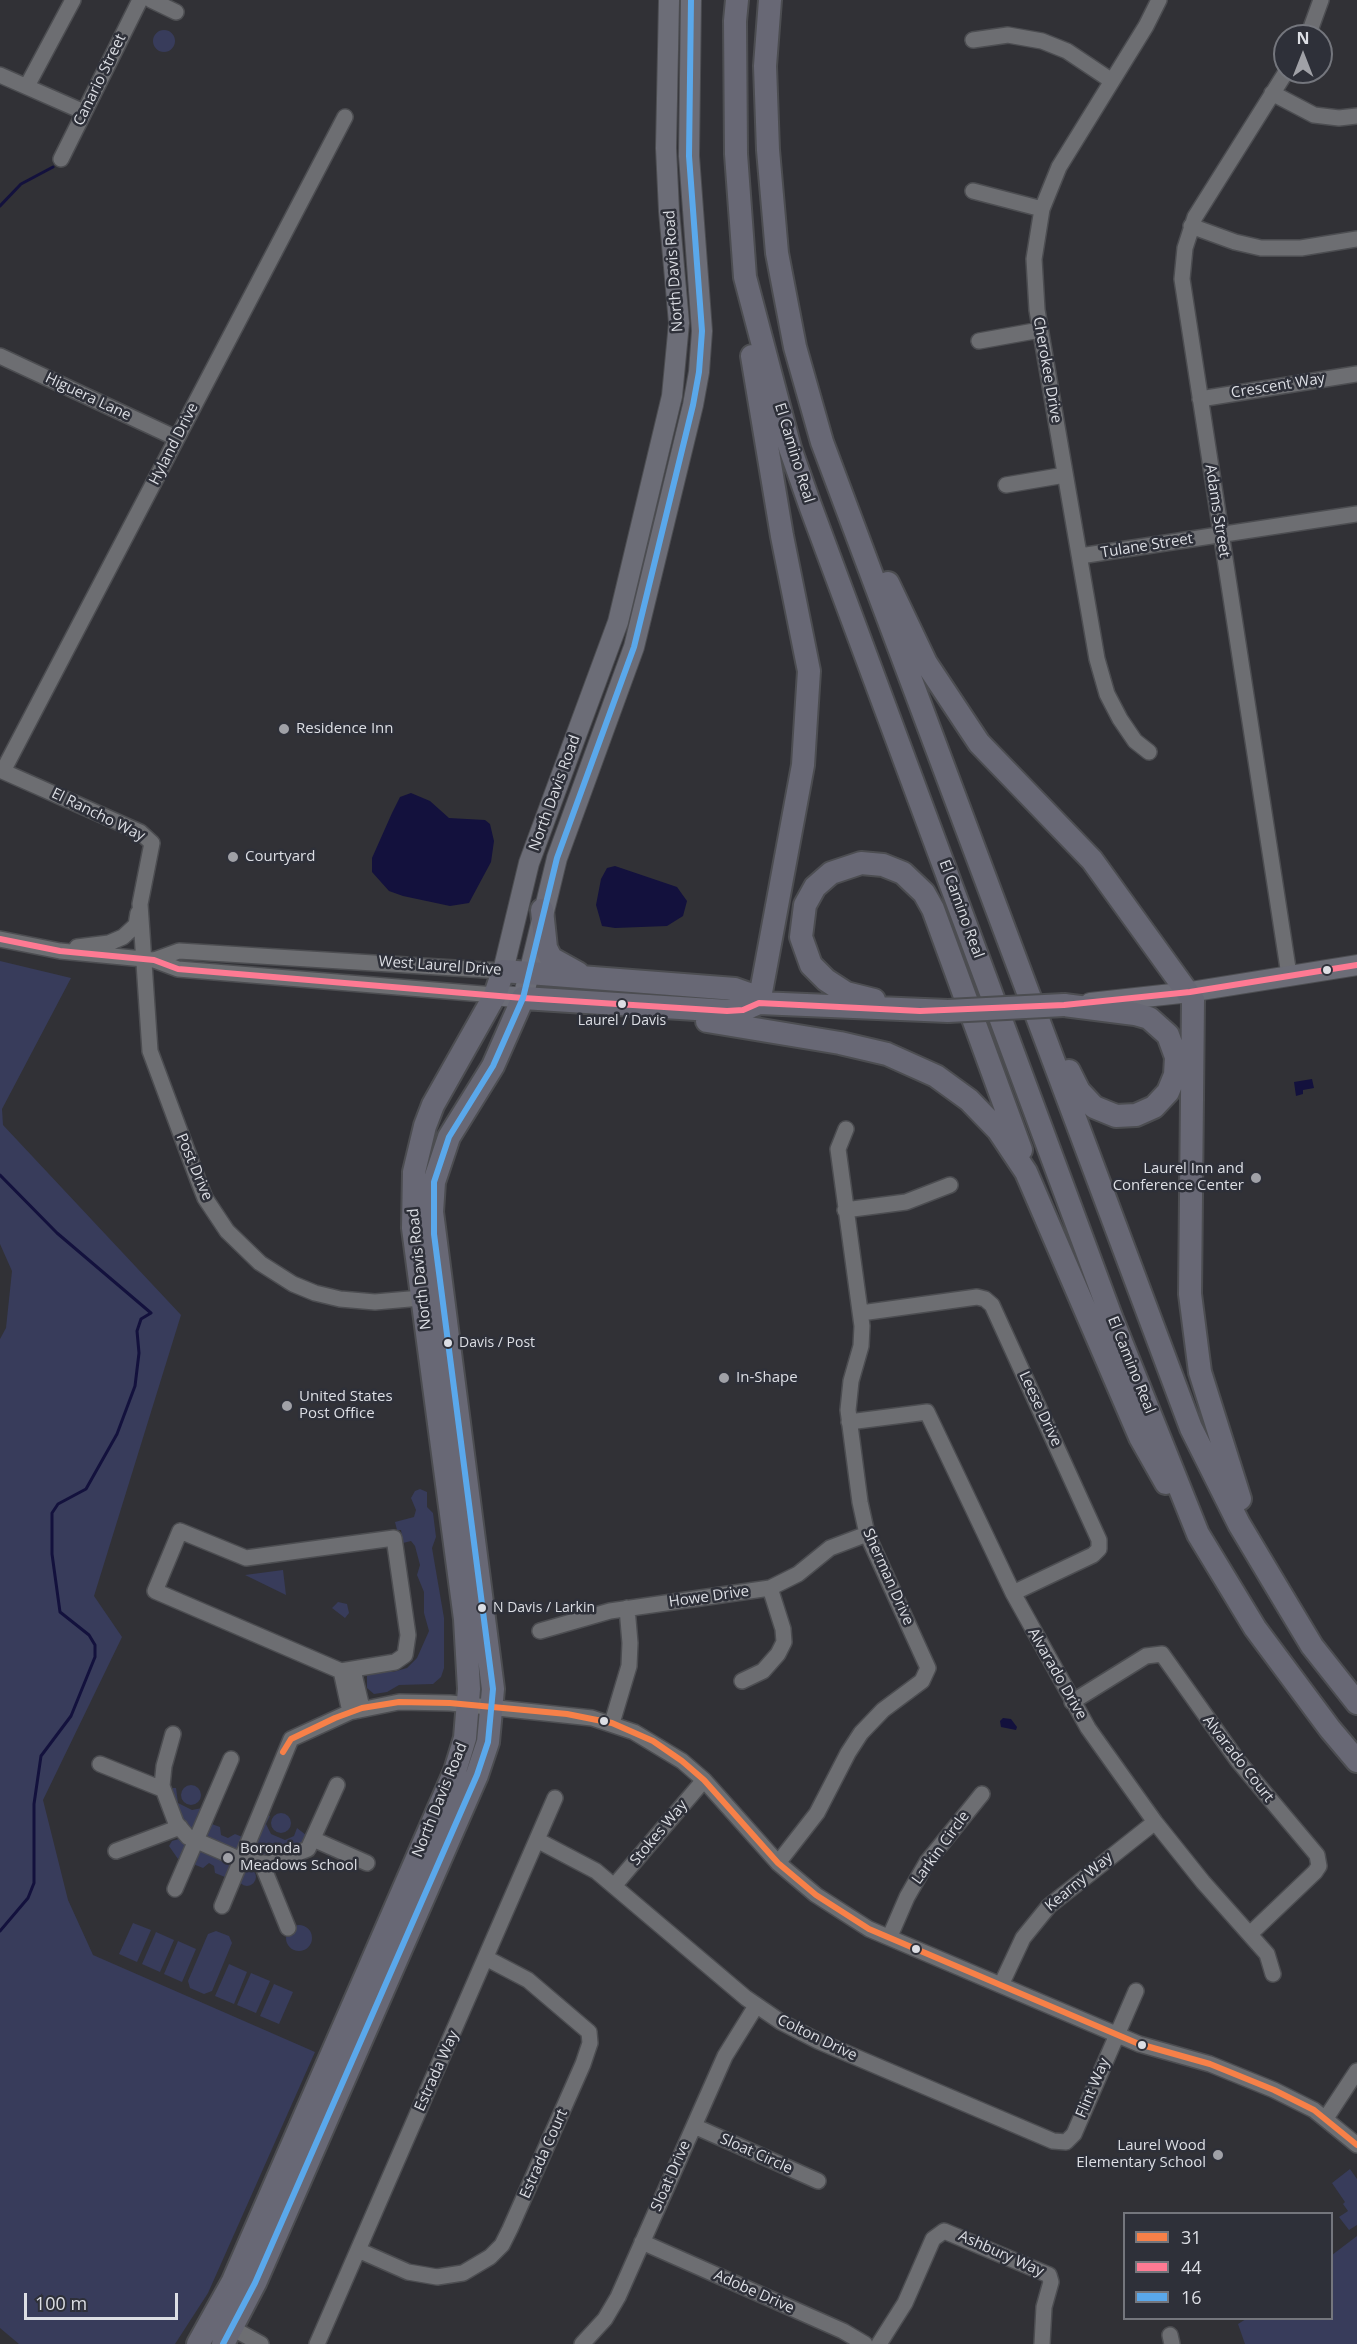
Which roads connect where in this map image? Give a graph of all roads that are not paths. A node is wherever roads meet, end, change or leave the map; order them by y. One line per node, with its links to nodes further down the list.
1 (73, 0): 16 (street)
2 (140, 0): 18 (street, Canario Street)
3 (152, 0): 10 (street)
4 (669, 0): 22 (main road, North Davis Road)
5 (692, 0): 27 (main road, North Davis Road)
6 (737, 0): 28 (highway, El Camino Real)
7 (770, 0): 37 (highway, El Camino Real)
8 (1159, 0): 14 (street, Cherokee Drive)
9 (1321, 0): 11 (street)
10 (176, 12)
11 (1312, 24)
12 (973, 40): 14 (street)
13 (0, 75): 16 (street)
14 (1112, 81): 24 (street, Cherokee Drive)
15 (1278, 84): 17 (street, Adams Street)
16 (27, 86): 18 (street)
17 (1272, 93): 19 (street); 25 (street, Adams Street)
18 (84, 112): 21 (street, Canario Street)
19 (1357, 116)
20 (345, 117): 34 (street, Hyland Drive)
21 (61, 159)
22 (668, 184): 27 (main road); 49 (main road, North Davis Road)
23 (973, 191): 24 (street)
24 (1042, 209): 29 (street, Cherokee Drive)
25 (1191, 226): 26 (street); 33 (street, Adams Street)
26 (1357, 239)
27 (699, 275): 44 (main road, North Davis Road)
28 (745, 277): 57 (highway); 69 (highway, El Camino Real)
29 (1040, 330): 30 (street); 35 (street, Cherokee Drive)
30 (979, 341)
31 (0, 356): 34 (street, Higuera Lane)
32 (1357, 374): 33 (street, Crescent Way)
33 (1200, 399): 39 (street, Adams Street)
34 (176, 438): 42 (street, Hyland Drive)
35 (1065, 475): 36 (street); 40 (street, Cherokee Drive)
36 (1006, 485)
37 (846, 511): 53 (highway, El Camino Real); 54 (highway)
38 (1357, 514): 39 (street, Tulane Street)
39 (1221, 534): 40 (street, Tulane Street); 51 (street, Adams Street)
40 (1080, 556): 41 (street, Cherokee Drive)
41 (1149, 752)
42 (1, 770): 43 (street, El Rancho Way)
43 (140, 904): 46 (street); 47 (street, El Rancho Way)
44 (542, 910): 50 (main road, North Davis Road); 52 (highway)
45 (0, 939): 46 (street)
46 (34, 947): 47 (street)
47 (149, 959): 49 (street, West Laurel Drive); 55 (street, West Laurel Drive); 65 (street, Post Drive)
48 (1357, 965): 51 (main road, West Laurel Drive)
49 (503, 971): 50 (highway, West Laurel Drive); 55 (highway, North Davis Road)
50 (528, 972): 52 (highway, West Laurel Drive); 56 (main road, North Davis Road)
51 (1289, 975): 54 (main road, West Laurel Drive)
52 (584, 976): 57 (highway, West Laurel Drive)
53 (1023, 978): 58 (highway); 70 (highway, El Camino Real)
54 (1190, 992): 58 (main road, West Laurel Drive); 70 (highway)
55 (495, 995): 56 (main road, West Laurel Drive); 65 (highway, North Davis Road)
56 (523, 998): 59 (highway, West Laurel Drive); 80 (highway, North Davis Road)
57 (759, 1003): 59 (highway, West Laurel Drive); 60 (highway, West Laurel Drive)
58 (1064, 1005): 60 (highway, West Laurel Drive, bridge)
59 (626, 1006): 63 (highway)
60 (920, 1011): 63 (highway)
61 (846, 1129): 64 (street, Sherman Drive)
62 (950, 1185): 64 (street)
63 (1041, 1205): 69 (highway)
64 (845, 1210): 66 (street, Sherman Drive)
65 (421, 1298): 79 (highway, North Davis Road)
66 (861, 1313): 67 (street, Sherman Drive); 72 (street, Leese Drive)
67 (849, 1422): 68 (street, Sherman Drive); 72 (street, Alvarado Drive)
68 (867, 1534): 71 (street, Howe Drive); 100 (street, Sherman Drive)
69 (1198, 1534): 85 (highway, El Camino Real)
70 (1276, 1586): 78 (highway, El Camino Real)
71 (770, 1588): 73 (street, Howe Drive); 76 (street)
72 (1013, 1593): 77 (street, Alvarado Drive)
73 (627, 1608): 74 (street, Howe Drive); 82 (street)
74 (540, 1631)
75 (347, 1671): 75 (street); 81 (street)
76 (742, 1681)
77 (1072, 1702): 92 (street, Alvarado Drive); 106 (street, Alvarado Court)
78 (1357, 1703)
79 (469, 1705): 80 (street); 81 (street); 123 (highway, North Davis Road)
80 (492, 1707): 82 (street); 122 (highway, North Davis Road)
81 (356, 1710): 98 (street)
82 (612, 1723): 87 (street)
83 (173, 1734): 89 (street)
84 (231, 1759): 95 (street)
85 (1357, 1761)
86 (100, 1764): 89 (street)
87 (704, 1780): 100 (street); 102 (street, Stokes Way)
88 (337, 1785): 94 (street)
89 (162, 1789): 93 (street)
90 (982, 1794): 107 (street, Larkin Circle)
91 (555, 1798): 96 (street, Estrada Way)
92 (1155, 1822): 106 (street, Alvarado Drive); 110 (street, Kearny Way)
93 (180, 1827): 95 (street); 97 (street)
94 (313, 1839): 99 (street); 101 (street)
95 (196, 1840): 98 (street); 103 (street)
96 (537, 1840): 102 (street, Colton Drive); 108 (street, Estrada Way)
97 (116, 1851)
98 (241, 1860): 101 (street); 104 (street)
99 (367, 1863)
100 (777, 1863): 107 (street)
101 (262, 1864): 105 (street)
102 (614, 1886): 112 (street, Colton Drive)
103 (175, 1889)
104 (222, 1906)
105 (288, 1928)
106 (1250, 1934): 109 (street, Alvarado Drive)
107 (890, 1936): 110 (street)
108 (486, 1958): 121 (street, Estrada Way); 121 (street, Estrada Court)
109 (1273, 1974)
110 (1001, 1985): 113 (street)
111 (1136, 1990): 113 (street, Flint Way)
112 (756, 2006): 116 (street, Sloat Drive); 117 (street, Colton Drive)
113 (1116, 2034): 115 (street); 117 (street, Flint Way)
114 (1357, 2071): 115 (street)
115 (1326, 2118): 118 (street)
116 (694, 2126): 119 (street, Sloat Circle); 120 (street, Sloat Drive)
117 (1068, 2141)
118 (1357, 2145)
119 (818, 2181)
120 (642, 2242): 126 (street, Sloat Drive); 127 (street, Adobe Drive)
121 (358, 2250): 125 (street, Estrada Way)
122 (227, 2336): 124 (street)
123 (198, 2344)
124 (261, 2344)
125 (317, 2344)
126 (582, 2344)
127 (865, 2344)
128 (879, 2344): 129 (street, Ashbury Way)
129 (1042, 2344)

